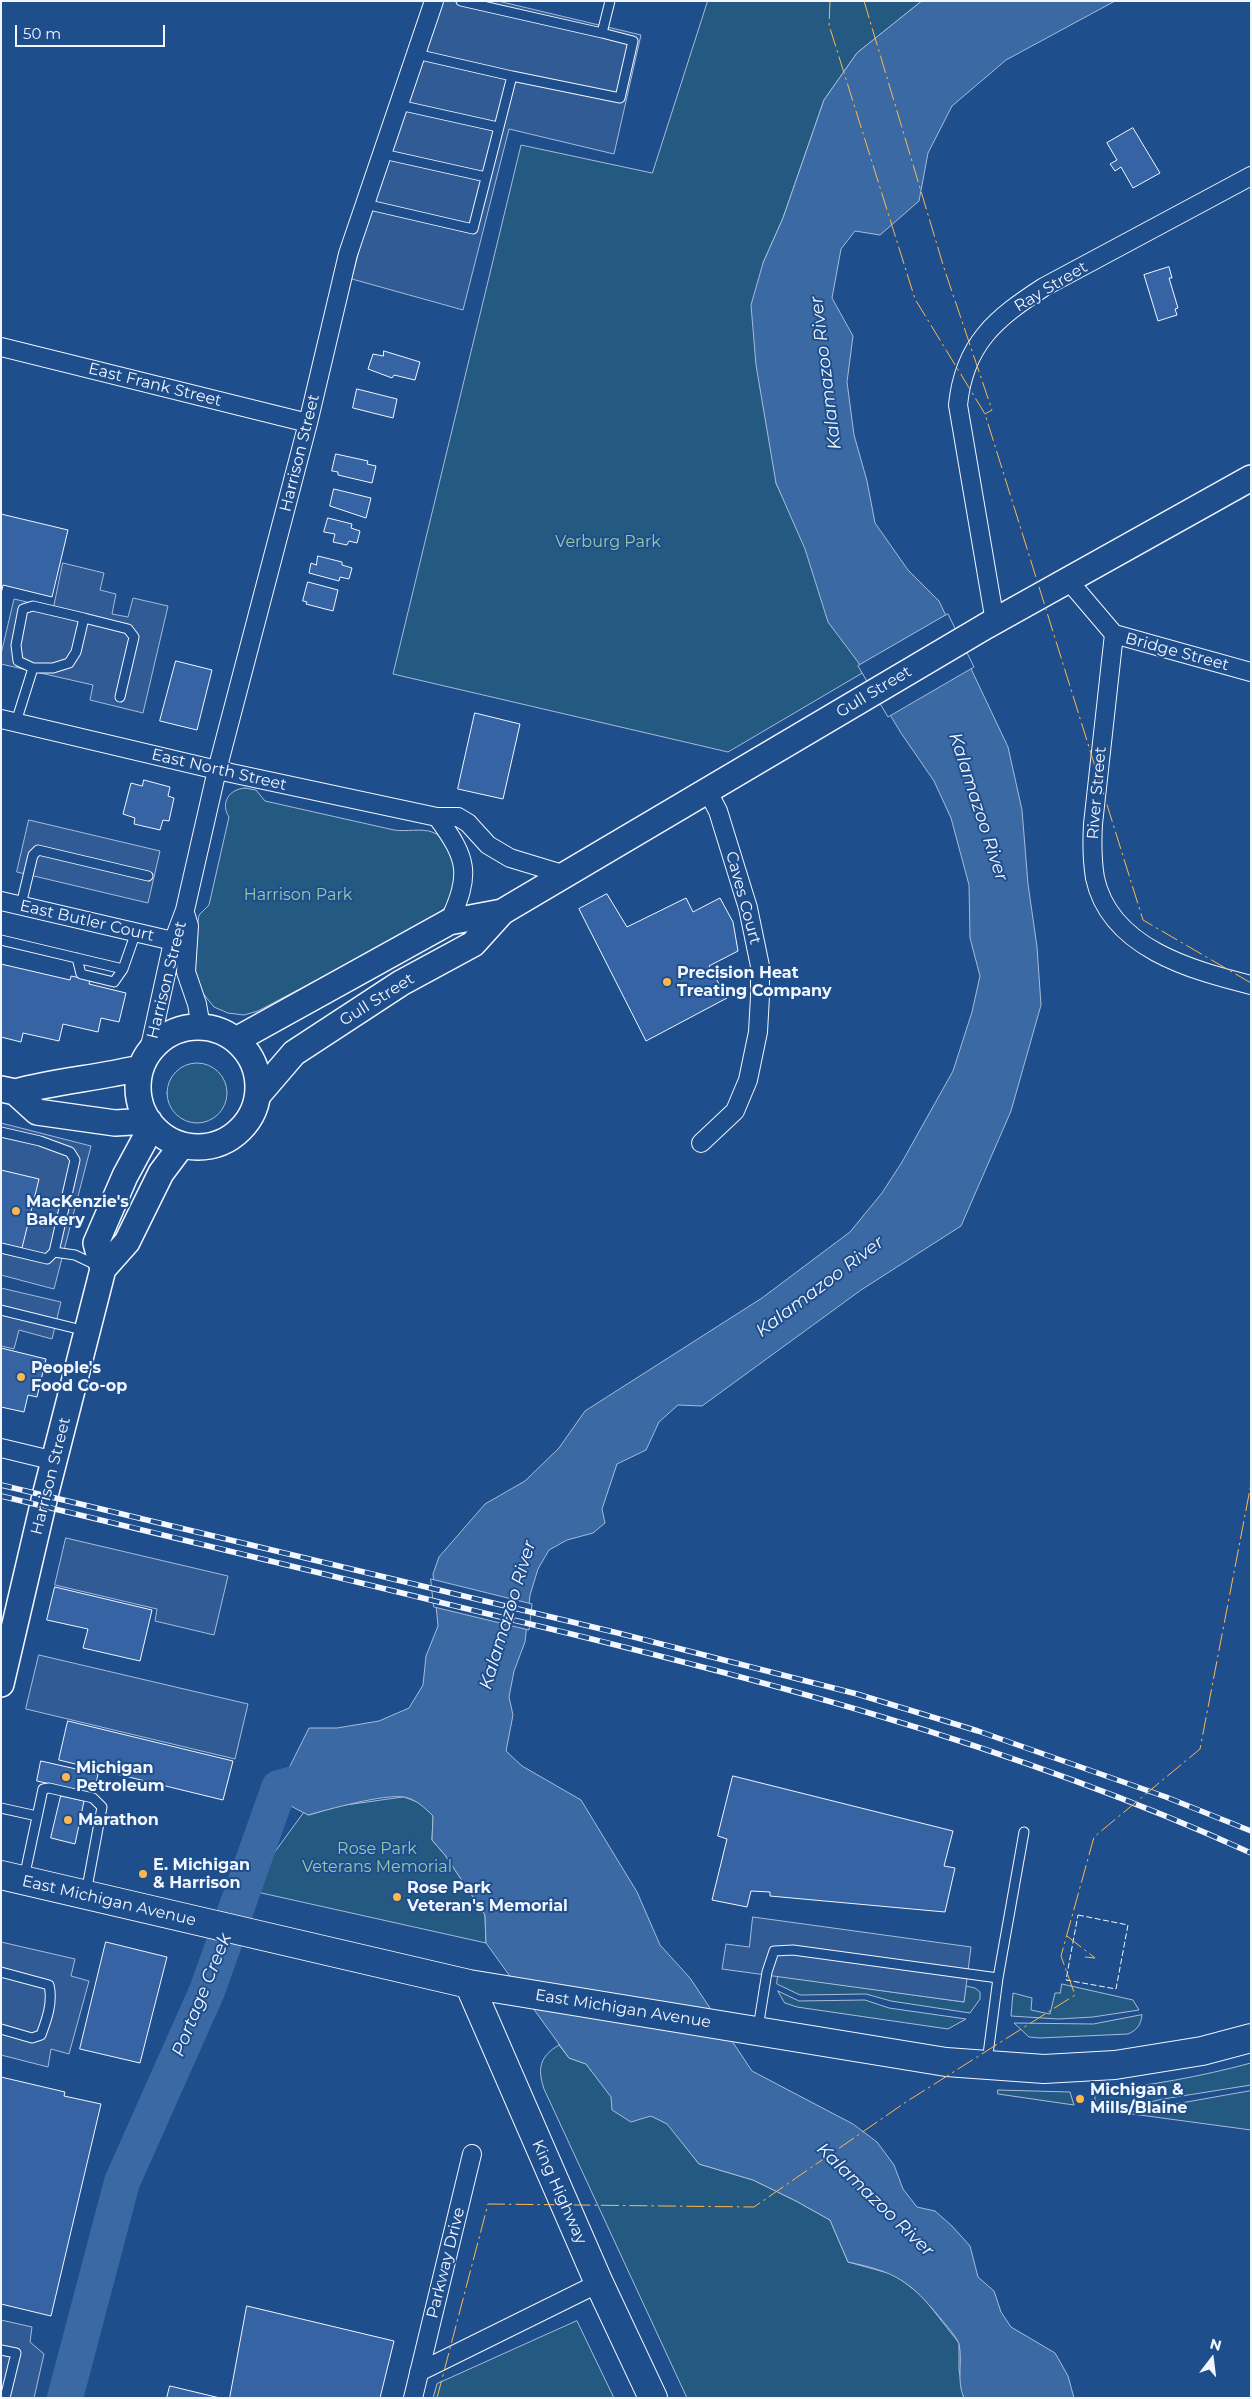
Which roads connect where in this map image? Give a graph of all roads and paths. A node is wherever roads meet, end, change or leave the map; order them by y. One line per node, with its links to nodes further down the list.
1 (434, 1): 5 (street, Harrison Street)
2 (461, 1): 4 (lane)
3 (610, 1): 4 (lane)
4 (602, 33): 6 (lane)
5 (416, 54): 6 (lane); 7 (street, Harrison Street)
6 (512, 76): 8 (lane)
7 (399, 105): 8 (lane); 9 (street, Harrison Street)
8 (498, 127): 11 (lane)
9 (383, 154): 11 (lane); 12 (street, Harrison Street)
10 (1251, 176): 18 (street, Ray Street)
11 (486, 178): 12 (lane)
12 (365, 204): 14 (street, Harrison Street)
13 (1, 347): 14 (street, East Frank Street)
14 (308, 423): 24 (street, Harrison Street)
15 (1251, 478): 16 (street, Gull Street)
16 (1068, 580): 18 (street, Gull Street); 19 (street, Bridge Street)
17 (84, 618): 20 (lane); 20 (lane); 22 (lane)
18 (991, 624): 25 (street, Gull Street)
19 (1114, 634): 21 (street, Bridge Street); 39 (street, River Street)
20 (33, 668): 23 (lane)
21 (1251, 672)
22 (120, 697)
23 (9, 721): 24 (street, East North Street)
24 (217, 770): 26 (street, East North Street); 31 (street, Harrison Street)
25 (707, 790): 27 (street, Gull Street); 47 (street, Caves Court)
26 (436, 818): 27 (street, East North Street); 33 (street)
27 (566, 875): 32 (street, Gull Street)
28 (148, 876): 30 (lane)
29 (1, 901): 30 (street, East Butler Court)
30 (21, 906): 34 (street, East Butler Court)
31 (185, 910): 36 (street, Harrison Street); 40 (street, Harrison Street)
32 (502, 912): 33 (street, Gull Street); 44 (street, Gull Street)
33 (450, 922): 41 (street, Gull Street)
34 (136, 932): 36 (street, East Butler Court); 38 (lane)
35 (1, 940): 37 (lane)
36 (173, 940): 42 (street, Harrison Street)
37 (77, 958): 38 (lane); 38 (lane)
38 (123, 969)
39 (1251, 985)
40 (202, 1027): 41 (street); 42 (street)
41 (236, 1040): 44 (street)
42 (145, 1059): 43 (street); 45 (street)
43 (8, 1091): 45 (street)
44 (258, 1095): 48 (street)
45 (150, 1123): 48 (street); 51 (street, Harrison Street)
46 (1, 1132): 50 (lane)
47 (701, 1143)
48 (182, 1145): 51 (street, Harrison Street)
49 (1, 1248): 50 (lane)
50 (54, 1252): 51 (lane)
51 (102, 1269): 53 (street, Harrison Street)
52 (1, 1310): 53 (lane)
53 (86, 1331): 55 (street, Harrison Street)
54 (1, 1448): 55 (street)
55 (55, 1461): 56 (street, Harrison Street)
56 (1, 1684)
57 (1, 1808): 58 (lane)
58 (37, 1816): 60 (lane); 61 (lane)
59 (1024, 1832): 63 (lane)
60 (12, 1878): 61 (main road, East Michigan Avenue)
61 (85, 1895): 64 (main road, East Michigan Avenue)
62 (1, 1972): 66 (lane)
63 (998, 1978): 65 (lane); 68 (lane)
64 (476, 1986): 65 (main road, East Michigan Avenue); 70 (main road, King Highway)
65 (746, 2028): 68 (main road, East Michigan Avenue)
66 (1, 2029)
67 (1251, 2038): 68 (main road, East Michigan Avenue)
68 (986, 2066)
69 (472, 2154): 72 (street, Parkway Drive)
70 (599, 2283): 72 (street); 75 (main road, King Highway)
71 (1, 2350): 73 (lane)
72 (419, 2372): 74 (street, Parkway Drive)
73 (5, 2398)
74 (413, 2398)
75 (653, 2398)

